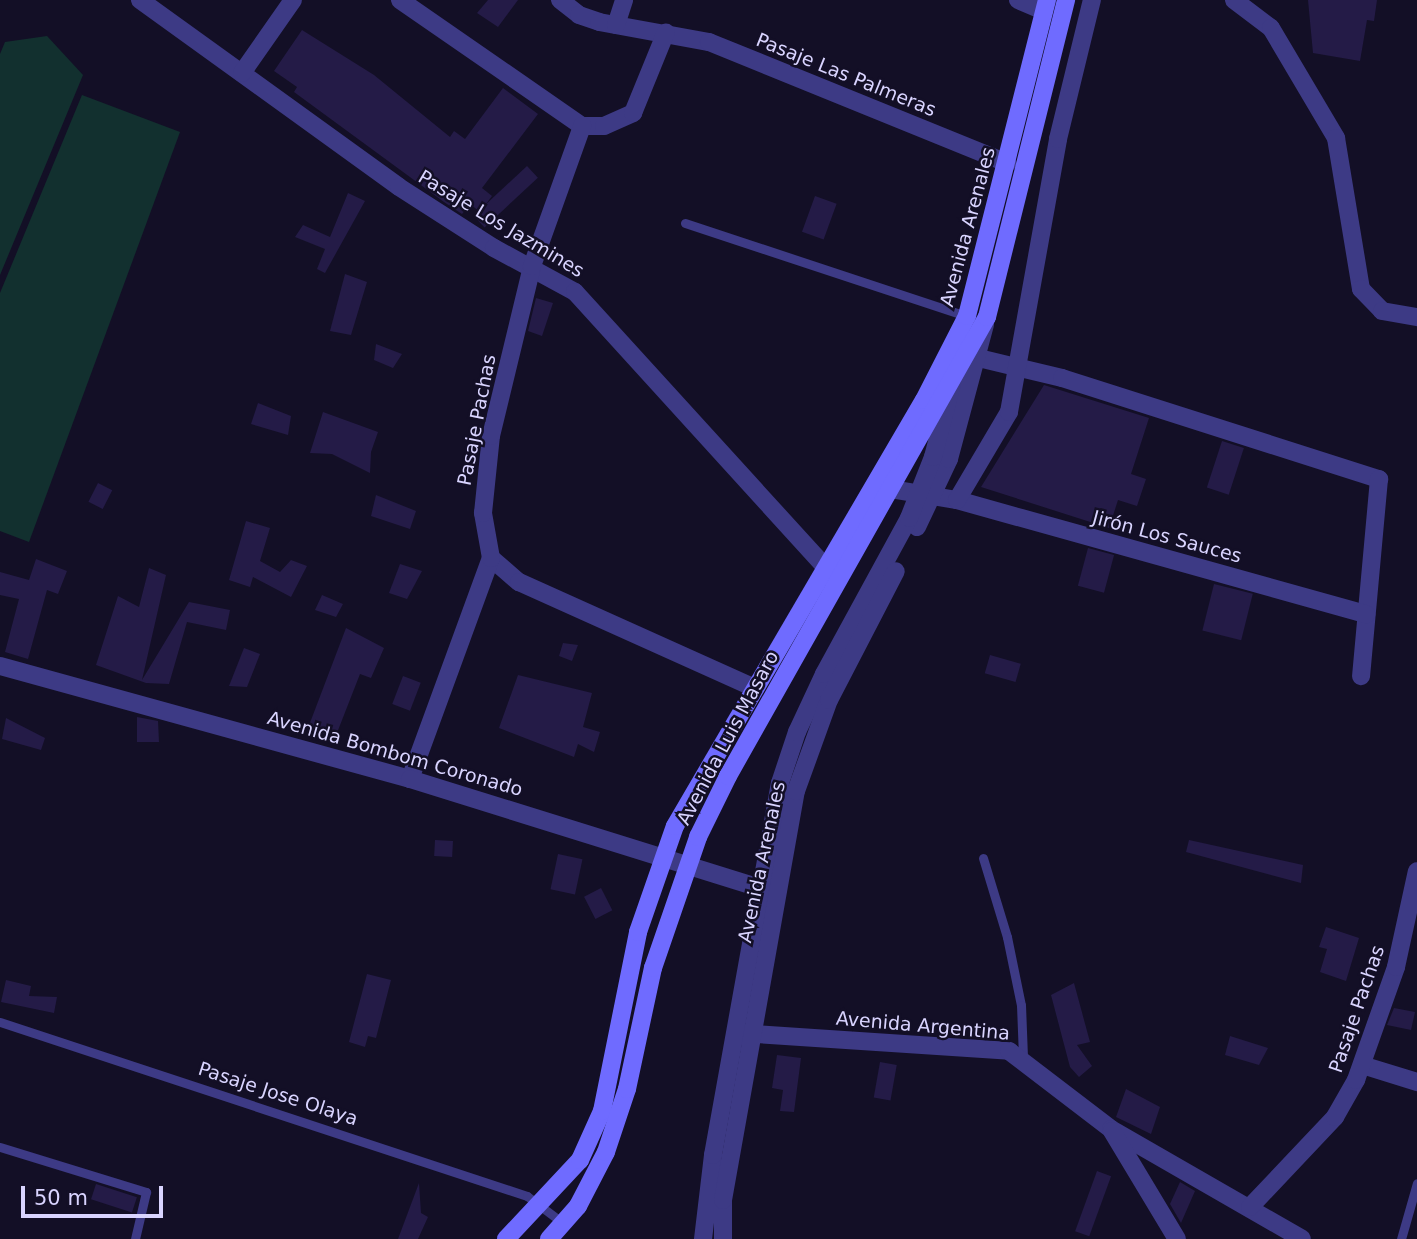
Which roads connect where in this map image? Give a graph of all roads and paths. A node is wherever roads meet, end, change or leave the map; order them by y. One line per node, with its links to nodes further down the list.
1 (140, 0): 13 (street, Pasaje Los Jazmines)
2 (293, 0): 13 (street)
3 (401, 0): 14 (street)
4 (560, 0): 11 (street, Pasaje Las Palmeras)
5 (624, 0): 11 (street)
6 (1018, 0): 10 (street)
7 (1066, 0): 20 (main road, Avenida Luis Masaro)
8 (1092, 0): 21 (street)
9 (1234, 0): 19 (street)
10 (1046, 6): 15 (main road, Avenida Arenales)
11 (615, 25): 12 (street, Pasaje Las Palmeras)
12 (666, 32): 14 (street); 15 (street, Pasaje Las Palmeras)
13 (242, 73): 17 (street, Pasaje Los Jazmines)
14 (582, 126): 17 (street, Pasaje Pachas)
15 (1007, 163): 18 (main road, Avenida Arenales)
16 (685, 222): 18 (lane)
17 (532, 266): 27 (street, Pasaje Pachas); 28 (street, Pasaje Los Jazmines)
18 (968, 316): 20 (street); 23 (main road, Avenida Arenales)
19 (1417, 317)
20 (968, 355): 21 (street); 22 (main road, Avenida Luis Masaro); 25 (street)
21 (1018, 367): 26 (street); 29 (street)
22 (953, 379): 24 (main road, Avenida Luis Masaro); 25 (street)
23 (871, 486): 28 (main road, Avenida Luis Masaro)
24 (891, 489): 25 (street); 36 (main road, Avenida Luis Masaro)
25 (924, 497): 26 (street, Jirón Los Sauces); 38 (street)
26 (957, 500): 29 (street, Jirón Los Sauces)
27 (491, 558): 32 (street); 33 (street)
28 (824, 566): 32 (main road, Avenida Luis Masaro)
29 (1366, 614): 31 (street)
30 (0, 666): 33 (street, Avenida Bombom Coronado)
31 (1361, 676)
32 (755, 688): 34 (main road, Avenida Luis Masaro)
33 (410, 779): 34 (street, Avenida Bombom Coronado)
34 (662, 855): 36 (street, Avenida Bombom Coronado); 47 (main road, Avenida Luis Masaro)
35 (983, 858): 41 (lane)
36 (688, 864): 38 (street, Avenida Bombom Coronado); 49 (main road, Avenida Luis Masaro)
37 (1417, 871): 42 (street, Pasaje Pachas)
38 (767, 890): 40 (street)
39 (0, 1022): 47 (lane, Pasaje Jose Olaya)
40 (743, 1033): 41 (street, Avenida Argentina); 53 (street); 54 (street)
41 (1023, 1057): 44 (street, Avenida Argentina)
42 (1362, 1065): 43 (street); 48 (street, Pasaje Pachas)
43 (1417, 1082)
44 (1111, 1129): 48 (street, Avenida Argentina); 55 (street)
45 (0, 1147): 50 (lane)
46 (1417, 1183): 57 (lane)
47 (542, 1205): 49 (lane, Pasaje Jose Olaya); 51 (main road, Avenida Luis Masaro)
48 (1250, 1207): 56 (street, Avenida Argentina)
49 (563, 1223): 52 (main road, Avenida Luis Masaro)
50 (135, 1239)
51 (506, 1239)
52 (549, 1239)
53 (703, 1239)
54 (723, 1239)
55 (1177, 1239)
56 (1302, 1239)
57 (1401, 1239)

